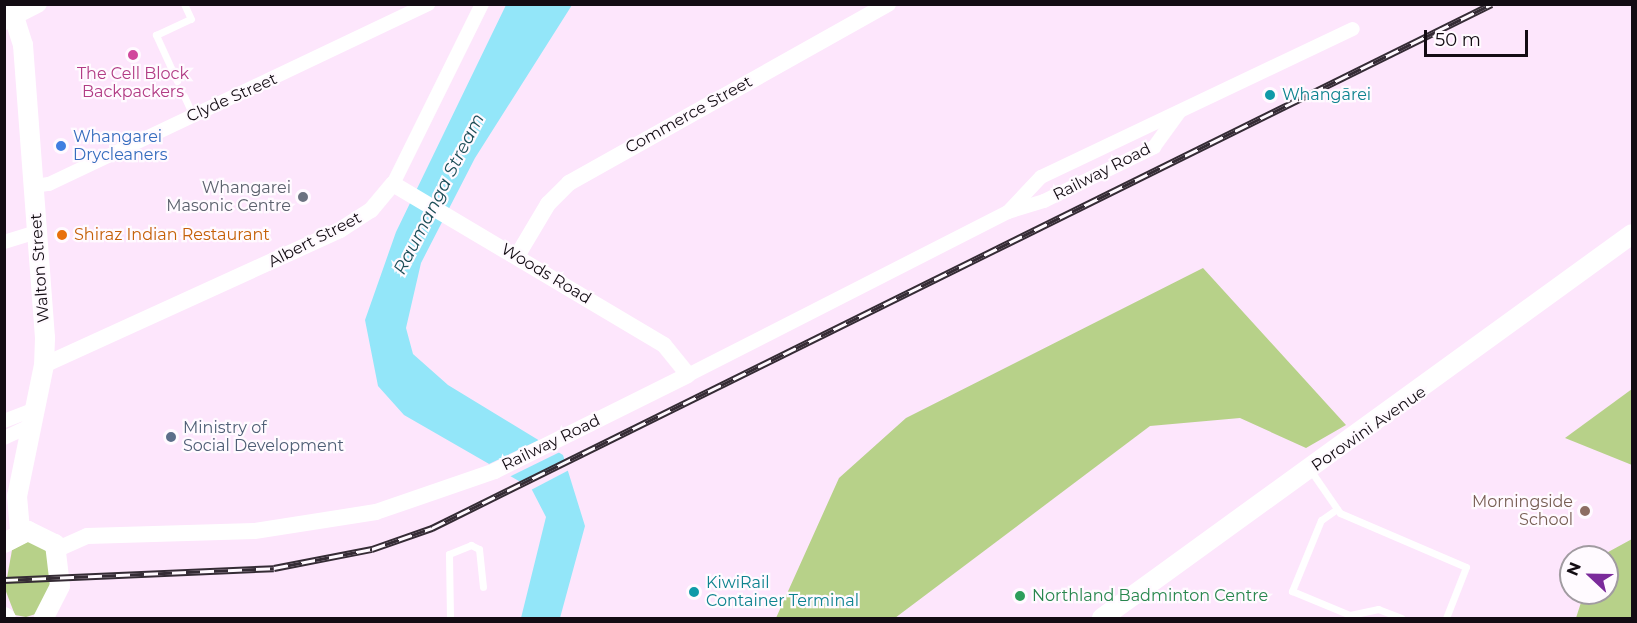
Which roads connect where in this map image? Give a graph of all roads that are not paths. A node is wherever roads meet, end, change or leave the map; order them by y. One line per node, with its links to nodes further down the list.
1 (39, 4): 6 (street)
2 (184, 4): 8 (lane)
3 (428, 4): 11 (street, Clyde Street)
4 (482, 4): 12 (street, Albert Street)
5 (888, 4): 18 (street, Commerce Street)
6 (10, 14): 13 (main road, Walton Street)
7 (1353, 29): 10 (street, Railway Road)
8 (177, 81)
9 (184, 96): 11 (lane)
10 (1180, 111): 14 (street, Railway Road); 14 (street, Railway Road)
11 (193, 115): 13 (street, Clyde Street)
12 (393, 184): 18 (street, Woods Road); 19 (street, Albert Street)
13 (34, 186): 15 (main road, Walton Street)
14 (1008, 212): 20 (street, Railway Road)
15 (37, 232): 17 (street); 19 (main road, Walton Street)
16 (1632, 234): 24 (main road, Porowini Avenue)
17 (4, 242)
18 (517, 256): 20 (street, Woods Road)
19 (44, 365): 21 (main road, Walton Street)
20 (688, 375): 27 (street, Railway Road)
21 (34, 417): 22 (street); 23 (street); 26 (main road, Walton Street)
22 (4, 421)
23 (4, 438)
24 (1311, 471): 25 (lane); 31 (main road, Porowini Avenue)
25 (1337, 509): 32 (lane); 33 (lane)
26 (12, 537): 27 (main road)
27 (58, 549): 29 (main road)
28 (483, 587): 30 (lane)
29 (44, 618)
30 (450, 618)
31 (1103, 618)
32 (1401, 618)
33 (1446, 618)

